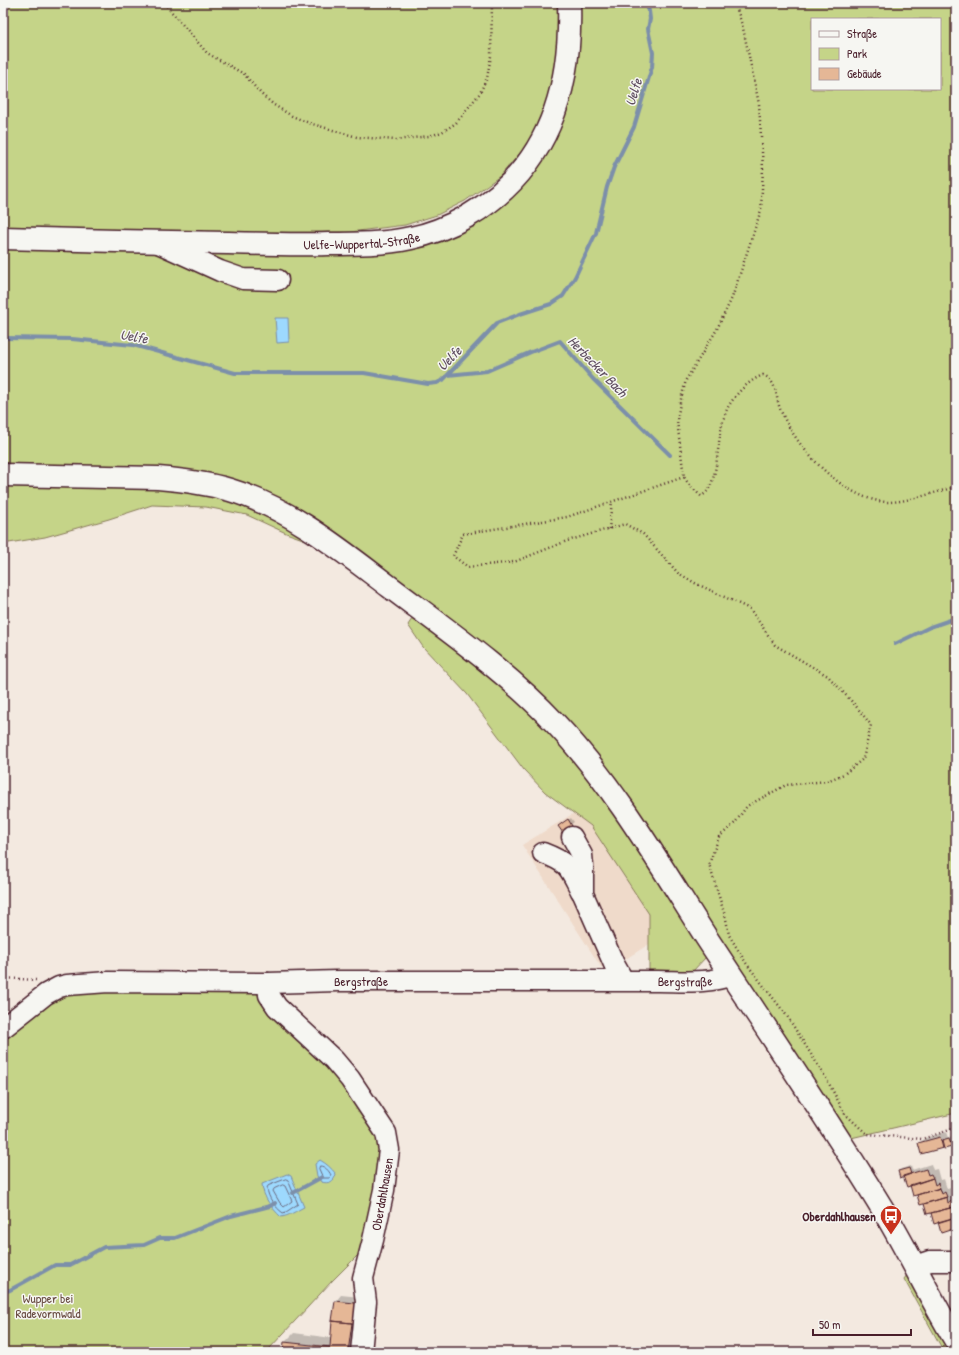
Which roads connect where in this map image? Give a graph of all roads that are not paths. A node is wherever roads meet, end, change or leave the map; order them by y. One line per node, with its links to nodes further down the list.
1 (569, 3): 3 (main road, Uelfe-Wuppertal-Straße)
2 (3, 238): 3 (main road, Uelfe-Wuppertal-Straße)
3 (155, 242): 4 (street)
4 (278, 280)
5 (3, 475): 9 (main road)
6 (572, 837): 8 (street)
7 (544, 853): 8 (street)
8 (583, 894): 10 (street)
9 (731, 975): 10 (street, Bergstraße); 14 (main road)
10 (623, 980): 11 (street, Bergstraße)
11 (268, 983): 12 (street, Bergstraße); 16 (street, Oberdahlhausen)
12 (3, 1028)
13 (956, 1261): 14 (street)
14 (915, 1266): 15 (main road)
15 (956, 1341)
16 (361, 1352)

